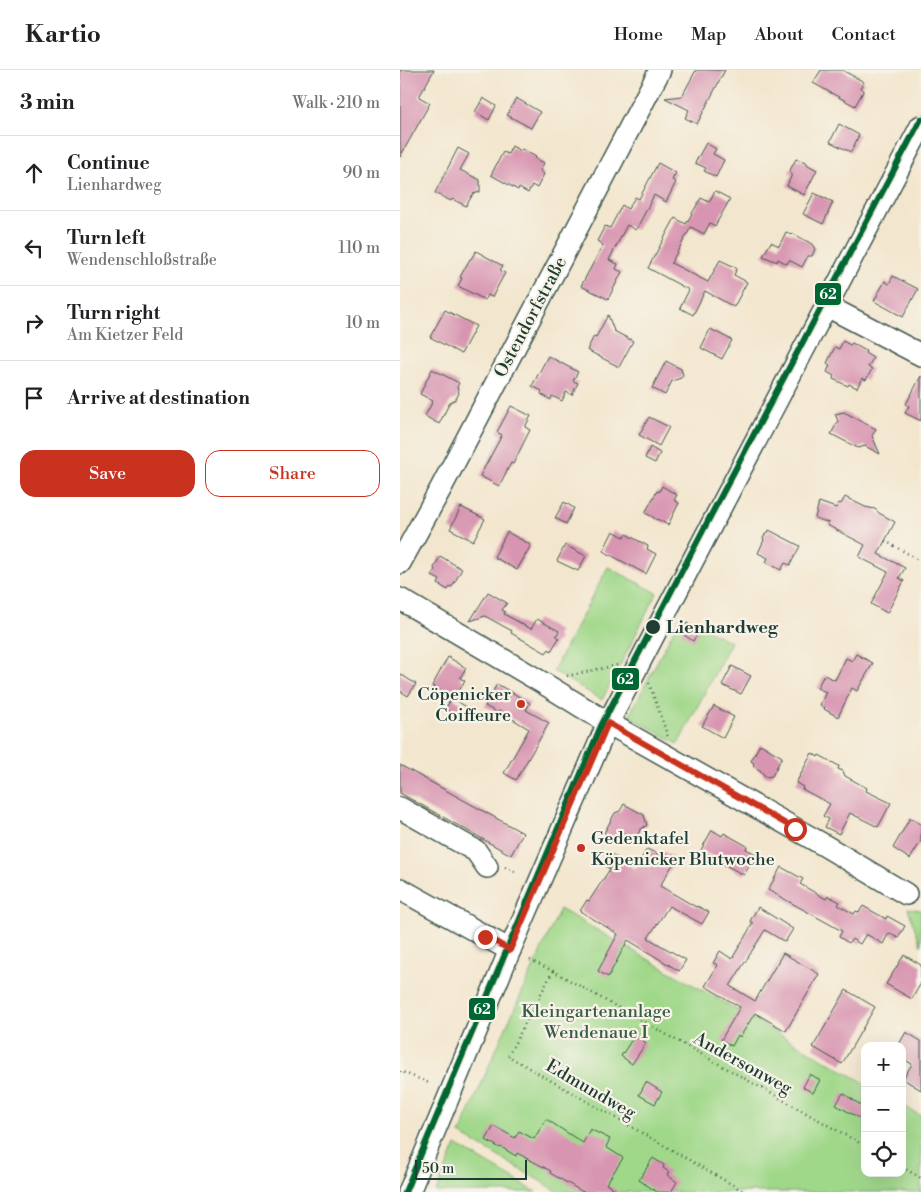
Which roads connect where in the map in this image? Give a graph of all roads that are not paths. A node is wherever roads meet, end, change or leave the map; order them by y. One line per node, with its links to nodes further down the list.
1 (660, 70): 5 (street, Ostendorfstraße)
2 (921, 126): 3 (street)
3 (827, 306): 4 (street); 7 (street)
4 (921, 355)
5 (400, 563)
6 (400, 599): 7 (street)
7 (608, 723): 11 (street); 12 (street)
8 (400, 808): 9 (street)
9 (487, 867)
10 (400, 889): 12 (street)
11 (906, 894)
12 (510, 950): 13 (street)
13 (409, 1192)

